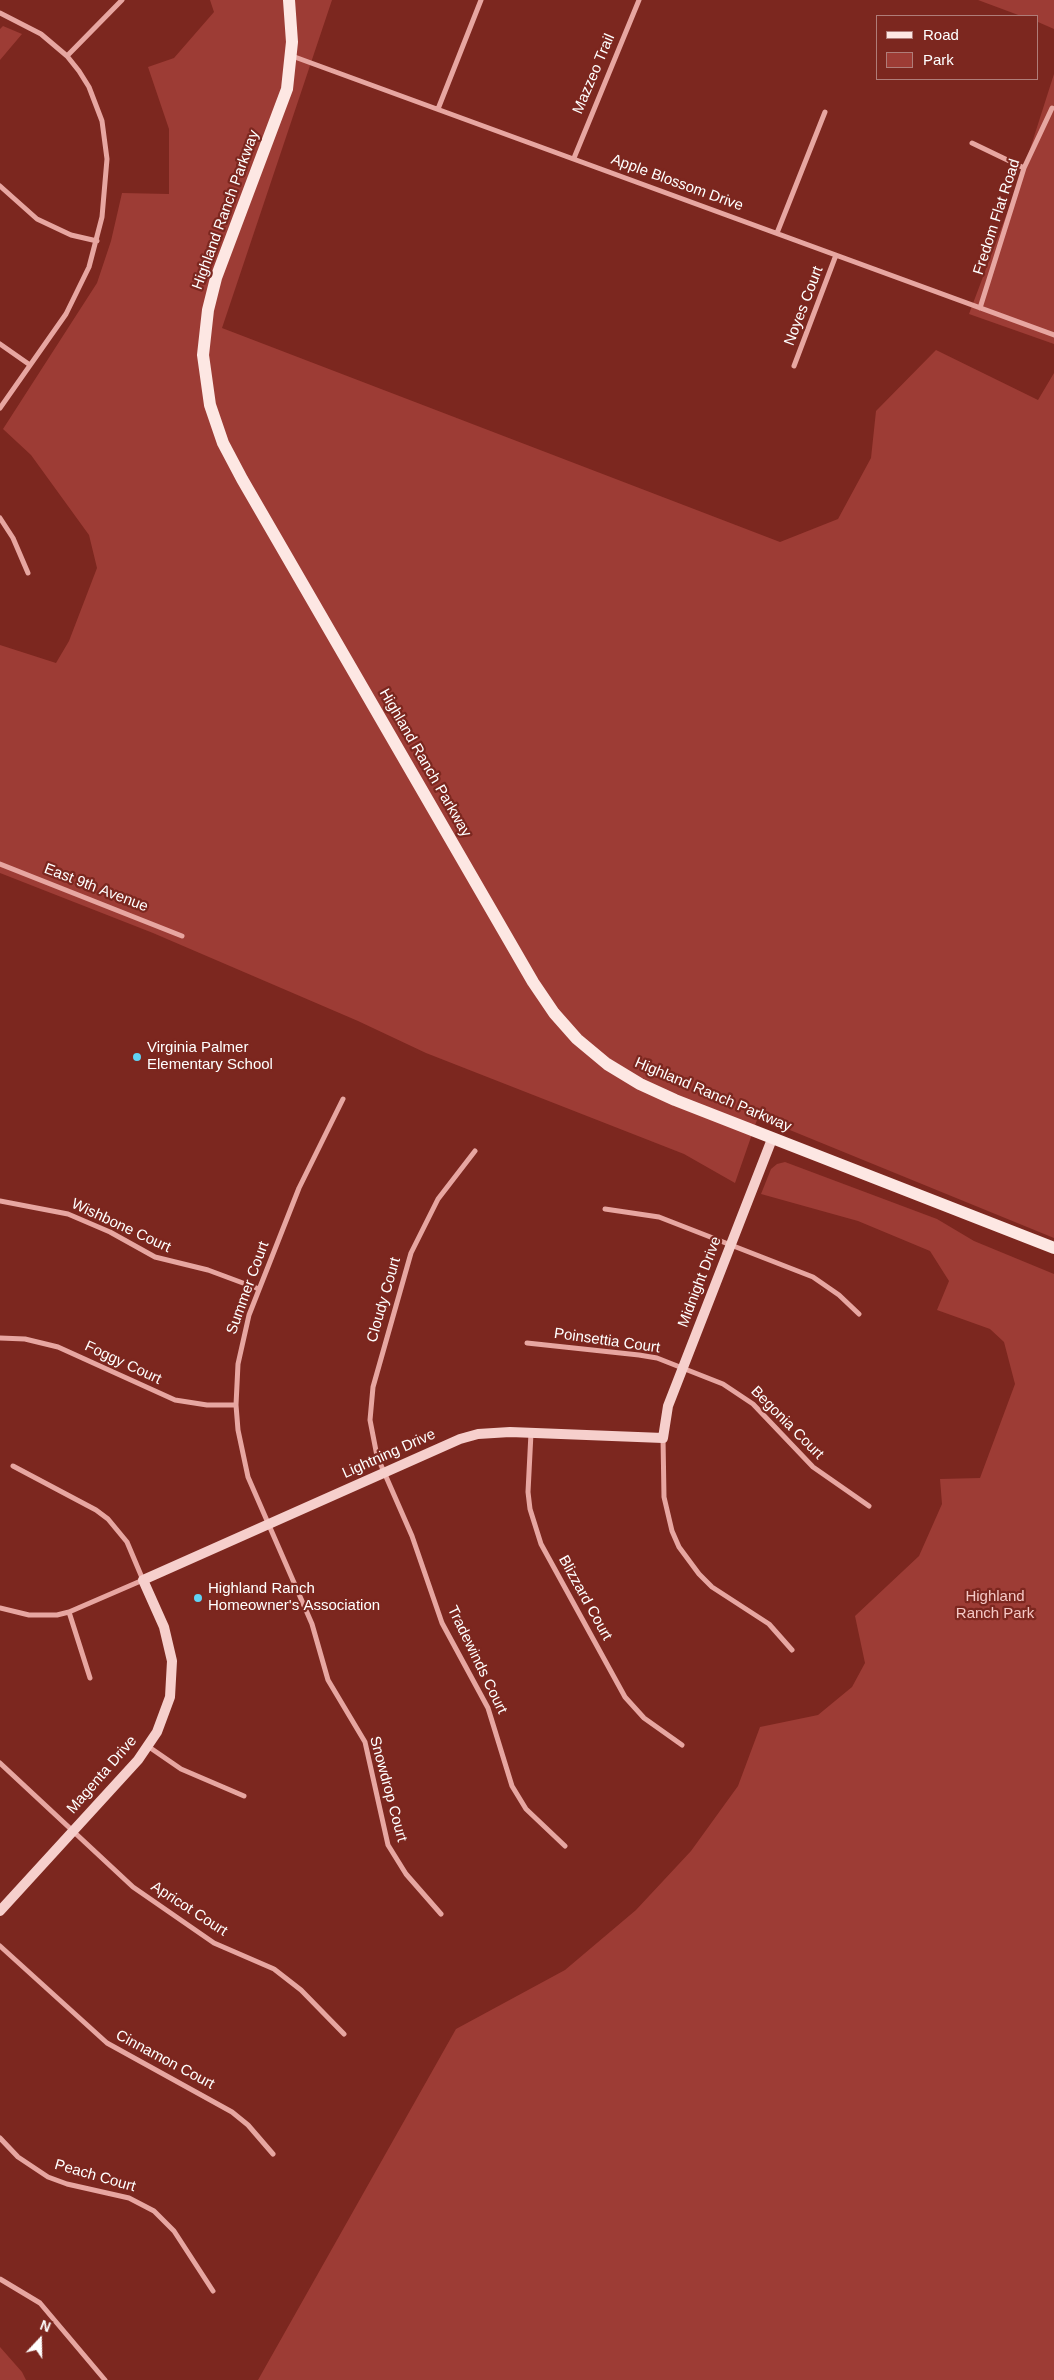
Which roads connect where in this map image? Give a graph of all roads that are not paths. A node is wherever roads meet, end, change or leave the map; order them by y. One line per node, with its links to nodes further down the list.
1 (122, 0): 6 (street)
2 (289, 0): 7 (main road, Highland Ranch Parkway)
3 (481, 0): 9 (street)
4 (639, 0): 12 (street, Mazzeo Trail)
5 (0, 13): 6 (street)
6 (67, 56): 16 (street)
7 (292, 56): 9 (street, Apple Blossom Drive); 29 (main road, Highland Ranch Parkway)
8 (1052, 108): 13 (street, Fredom Flat Road)
9 (438, 109): 12 (street, Apple Blossom Drive)
10 (825, 112): 15 (street)
11 (972, 143): 13 (street)
12 (574, 158): 15 (street, Apple Blossom Drive)
13 (1024, 168): 18 (street, Fredom Flat Road)
14 (0, 186): 16 (street)
15 (777, 233): 17 (street, Apple Blossom Drive)
16 (97, 241): 21 (street)
17 (836, 255): 18 (street, Apple Blossom Drive); 22 (street, Noyes Court)
18 (980, 308): 19 (street, Apple Blossom Drive)
19 (1054, 335)
20 (0, 344): 21 (street)
21 (30, 365): 23 (street)
22 (794, 366)
23 (0, 408)
24 (0, 518): 25 (street)
25 (28, 572)
26 (0, 864): 27 (street, East 9th Avenue)
27 (182, 936)
28 (343, 1099): 35 (street, Summer Court)
29 (772, 1138): 33 (main road, Midnight Drive); 34 (main road, Highland Ranch Parkway)
30 (475, 1151): 44 (street, Cloudy Court)
31 (0, 1201): 35 (street, Wishbone Court)
32 (605, 1209): 33 (street)
33 (731, 1245): 36 (street); 39 (main road, Midnight Drive)
34 (1054, 1248)
35 (259, 1289): 40 (street, Summer Court)
36 (860, 1314)
37 (0, 1338): 40 (street, Foggy Court)
38 (527, 1343): 39 (street, Poinsettia Court)
39 (683, 1368): 42 (main road, Midnight Drive); 45 (street, Begonia Court)
40 (236, 1405): 46 (street, Summer Court)
41 (530, 1432): 42 (main road, Lightning Drive); 44 (main road, Lightning Drive); 52 (street, Blizzard Court)
42 (663, 1438): 50 (street)
43 (13, 1466): 47 (street)
44 (384, 1473): 46 (main road, Lightning Drive); 57 (street, Tradewinds Court)
45 (869, 1506)
46 (268, 1524): 47 (main road, Lightning Drive); 59 (street, Snowdrop Court)
47 (144, 1580): 49 (street); 53 (main road, Magenta Drive)
48 (0, 1608): 49 (street)
49 (69, 1612): 51 (street)
50 (792, 1650)
51 (90, 1678)
52 (682, 1745)
53 (149, 1747): 55 (street); 56 (main road, Magenta Drive)
54 (0, 1763): 56 (street, Apricot Court)
55 (244, 1796)
56 (72, 1832): 58 (main road, Magenta Drive); 61 (street, Apricot Court)
57 (565, 1846)
58 (0, 1911)
59 (441, 1914)
60 (0, 1946): 63 (street, Cinnamon Court)
61 (344, 2034)
62 (0, 2138): 65 (street, Peach Court)
63 (273, 2154)
64 (0, 2279): 66 (street)
65 (213, 2291)
66 (105, 2380)

